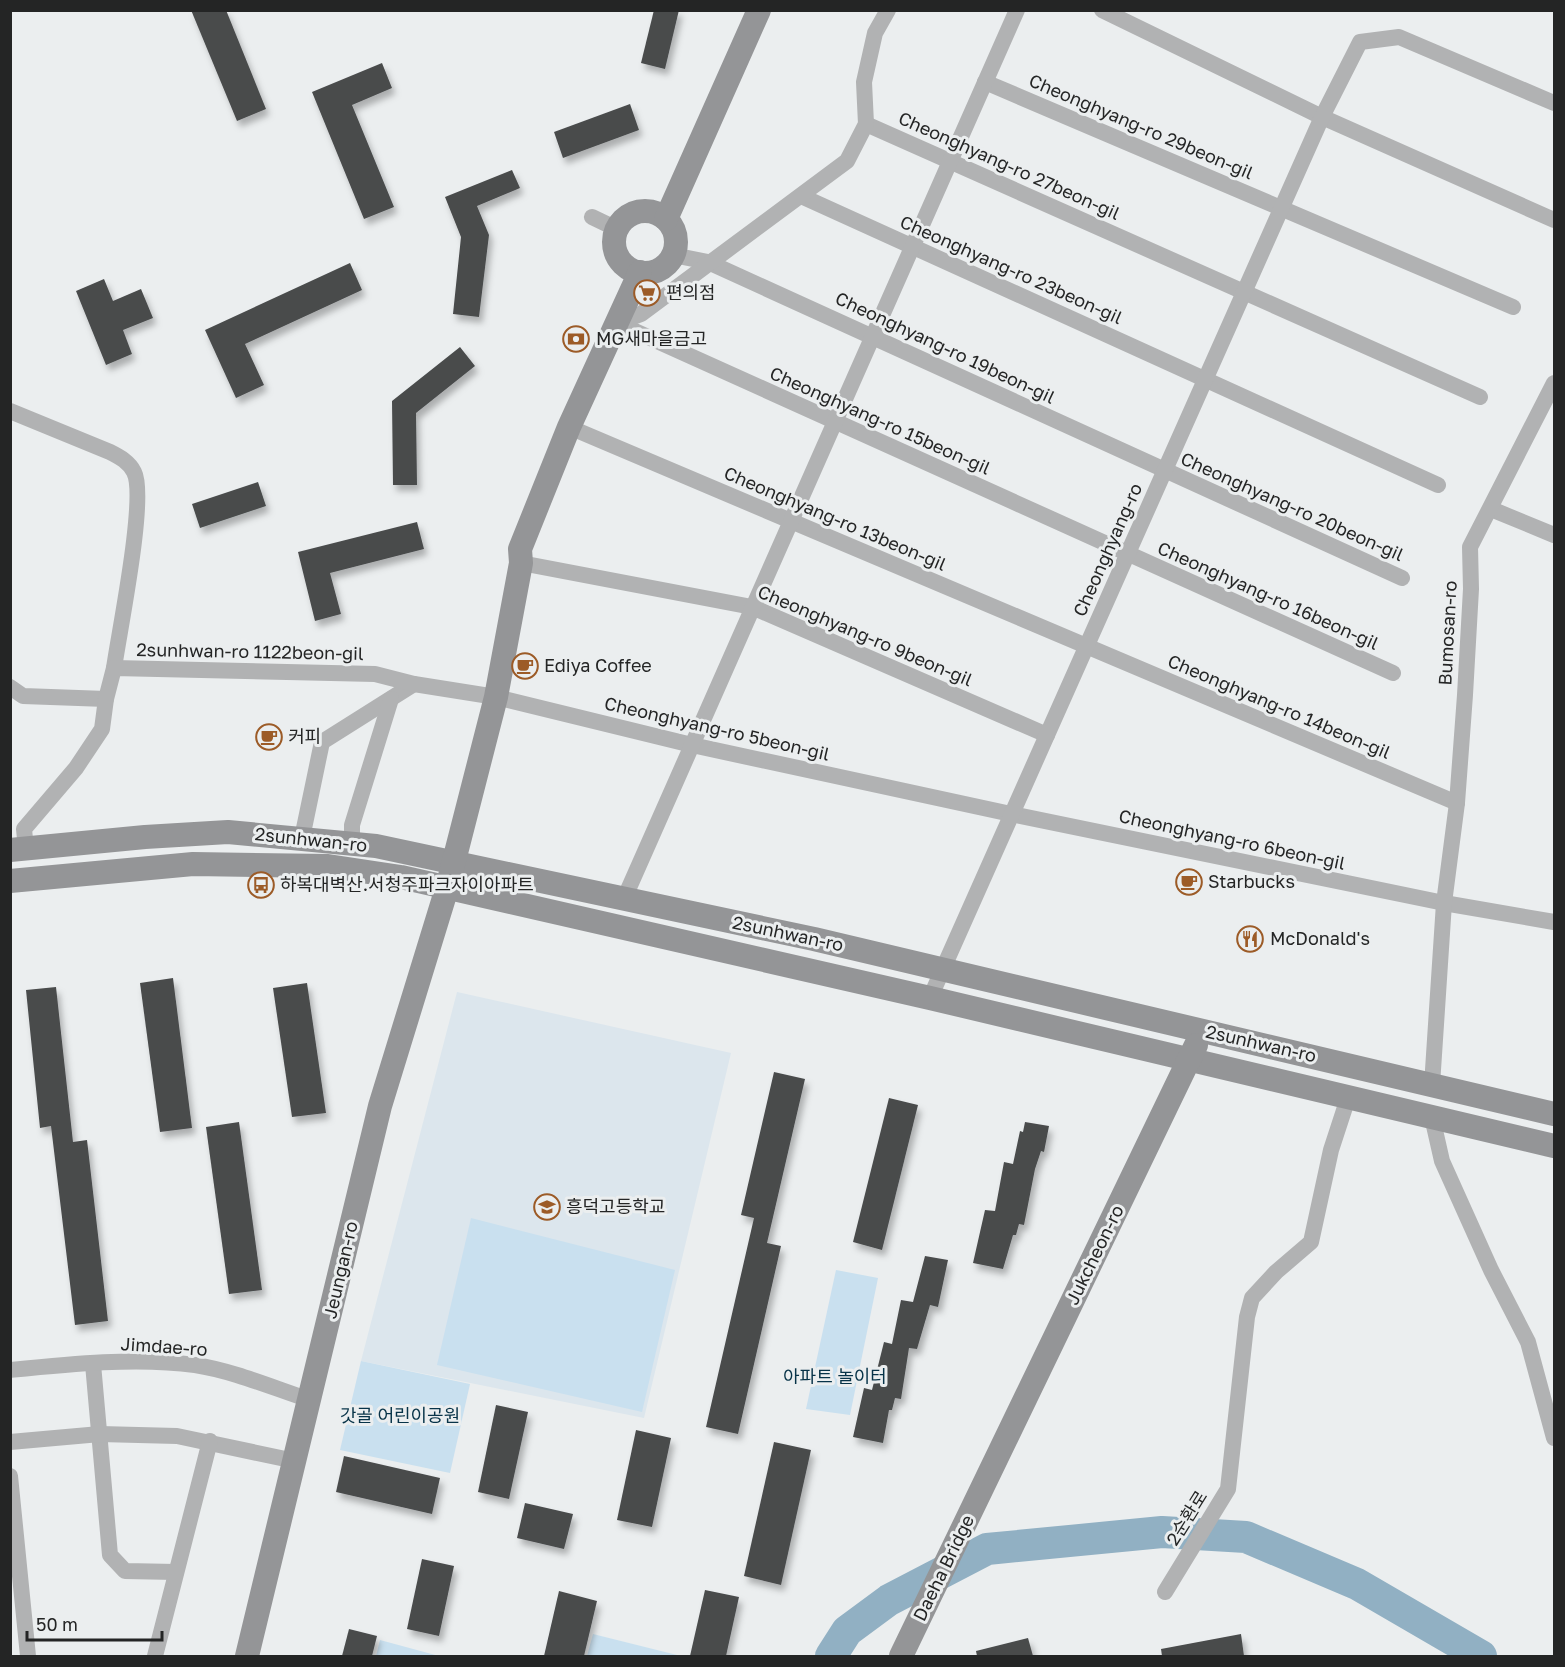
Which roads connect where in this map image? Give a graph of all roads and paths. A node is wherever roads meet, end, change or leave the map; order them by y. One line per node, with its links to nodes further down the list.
1 (759, 10): 13 (main road)
2 (888, 10): 8 (street)
3 (1017, 10): 5 (street)
4 (1102, 10): 7 (street)
5 (985, 82): 9 (street); 11 (street, Cheonghyang-ro 29beon-gil)
6 (1554, 103): 7 (street, Cheonghyang-ro)
7 (1322, 117): 11 (street, Cheonghyang-ro); 14 (street)
8 (866, 124): 9 (street, Cheonghyang-ro 27beon-gil); 10 (street)
9 (950, 161): 16 (street); 20 (street, Cheonghyang-ro 27beon-gil)
10 (801, 196): 16 (street, Cheonghyang-ro 23beon-gil); 18 (street)
11 (1282, 208): 20 (street, Cheonghyang-ro); 21 (street, Cheonghyang-ro 29beon-gil)
12 (592, 217): 15 (street)
13 (666, 219): 15 (main road); 17 (main road)
14 (1554, 220)
15 (617, 229): 19 (main road)
16 (912, 246): 23 (street); 24 (street, Cheonghyang-ro 23beon-gil)
17 (673, 255): 18 (street, Cheonghyang-ro 19beon-gil); 19 (main road)
18 (708, 262): 22 (street); 23 (street, Cheonghyang-ro 19beon-gil)
19 (640, 272): 22 (main road, Jeungan-ro)
20 (1244, 292): 24 (street, Cheonghyang-ro); 26 (street, Cheonghyang-ro 27beon-gil)
21 (1513, 307)
22 (617, 323): 28 (street, Cheonghyang-ro 15beon-gil); 29 (main road, Jeungan-ro)
23 (872, 337): 28 (street); 30 (street, Cheonghyang-ro 19beon-gil)
24 (1205, 379): 30 (street, Cheonghyang-ro); 31 (street, Cheonghyang-ro 23beon-gil)
25 (1554, 383): 32 (street, Bumosan-ro)
26 (1480, 397)
27 (10, 411): 40 (street)
28 (835, 422): 33 (street); 35 (street, Cheonghyang-ro 15beon-gil)
29 (569, 427): 33 (street, Cheonghyang-ro 13beon-gil); 36 (main road, Jeungan-ro)
30 (1165, 470): 35 (street, Cheonghyang-ro); 37 (street, Cheonghyang-ro 20beon-gil)
31 (1438, 485)
32 (1491, 509): 34 (street); 49 (street, Bumosan-ro)
33 (791, 521): 38 (street); 39 (street, Cheonghyang-ro 13beon-gil)
34 (1554, 535)
35 (1128, 554): 39 (street, Cheonghyang-ro); 41 (street, Cheonghyang-ro 16beon-gil)
36 (521, 563): 38 (street, Cheonghyang-ro 9beon-gil); 44 (main road, Jeungan-ro)
37 (1402, 578)
38 (752, 607): 47 (street, Cheonghyang-ro 9beon-gil); 48 (street)
39 (1086, 647): 47 (street, Cheonghyang-ro); 49 (street, Cheonghyang-ro 14beon-gil)
40 (114, 668): 42 (street, 2sunhwan-ro 1122beon-gil); 45 (street, 2sunhwan-ro 1122beon-gil)
41 (1393, 673)
42 (414, 684): 44 (street, Cheonghyang-ro 5beon-gil); 46 (street)
43 (10, 687): 45 (street)
44 (496, 697): 48 (street, Cheonghyang-ro 5beon-gil); 54 (main road, Jeungan-ro)
45 (105, 699): 53 (street, 2sunhwan-ro 1122beon-gil)
46 (391, 699): 51 (street); 52 (street)
47 (1047, 735): 50 (street, Cheonghyang-ro)
48 (692, 745): 50 (street, Cheonghyang-ro 5beon-gil); 57 (street)
49 (1457, 803): 58 (street, Bumosan-ro)
50 (1011, 814): 58 (street, Cheonghyang-ro 6beon-gil); 60 (street, Cheonghyang-ro)
51 (302, 838): 52 (main road, 2sunhwan-ro); 53 (main road, 2sunhwan-ro)
52 (352, 843): 54 (main road, 2sunhwan-ro)
53 (18, 850)
54 (454, 862): 56 (main road, Jeungan-ro); 57 (main road, 2sunhwan-ro)
55 (10, 881): 56 (main road, 2sunhwan-ro)
56 (447, 888): 61 (main road, 2sunhwan-ro); 71 (main road, Jeungan-ro)
57 (624, 898): 60 (main road, 2sunhwan-ro)
58 (1444, 903): 59 (street); 64 (street, Bumosan-ro)
59 (1554, 922)
60 (942, 969): 61 (street, Cheonghyang-ro); 62 (main road, 2sunhwan-ro)
61 (930, 998): 63 (main road, 2sunhwan-ro)
62 (1203, 1031): 63 (main road, Jukcheon-ro); 64 (main road, 2sunhwan-ro)
63 (1190, 1059): 65 (main road, 2sunhwan-ro); 78 (main road, Jukcheon-ro)
64 (1432, 1085): 66 (main road, 2sunhwan-ro)
65 (1348, 1098): 67 (main road, 2sunhwan-ro); 80 (street, 2순환로)
66 (1554, 1114)
67 (1432, 1117): 68 (main road, 2sunhwan-ro); 73 (street)
68 (1554, 1146)
69 (93, 1364): 70 (street, Jimdae-ro); 71 (street, Jimdae-ro); 72 (street)
70 (10, 1371)
71 (310, 1400): 76 (main road, Jeungan-ro)
72 (100, 1434): 74 (street); 75 (street); 79 (street)
73 (1554, 1438)
74 (210, 1441): 76 (street); 79 (street)
75 (10, 1443)
76 (296, 1461): 83 (main road, Jeungan-ro)
77 (10, 1476): 81 (street)
78 (987, 1479): 84 (main road, Daeha Bridge)
79 (176, 1572): 82 (street)
80 (1165, 1592)
81 (28, 1656)
82 (155, 1656)
83 (247, 1656)
84 (901, 1656)

